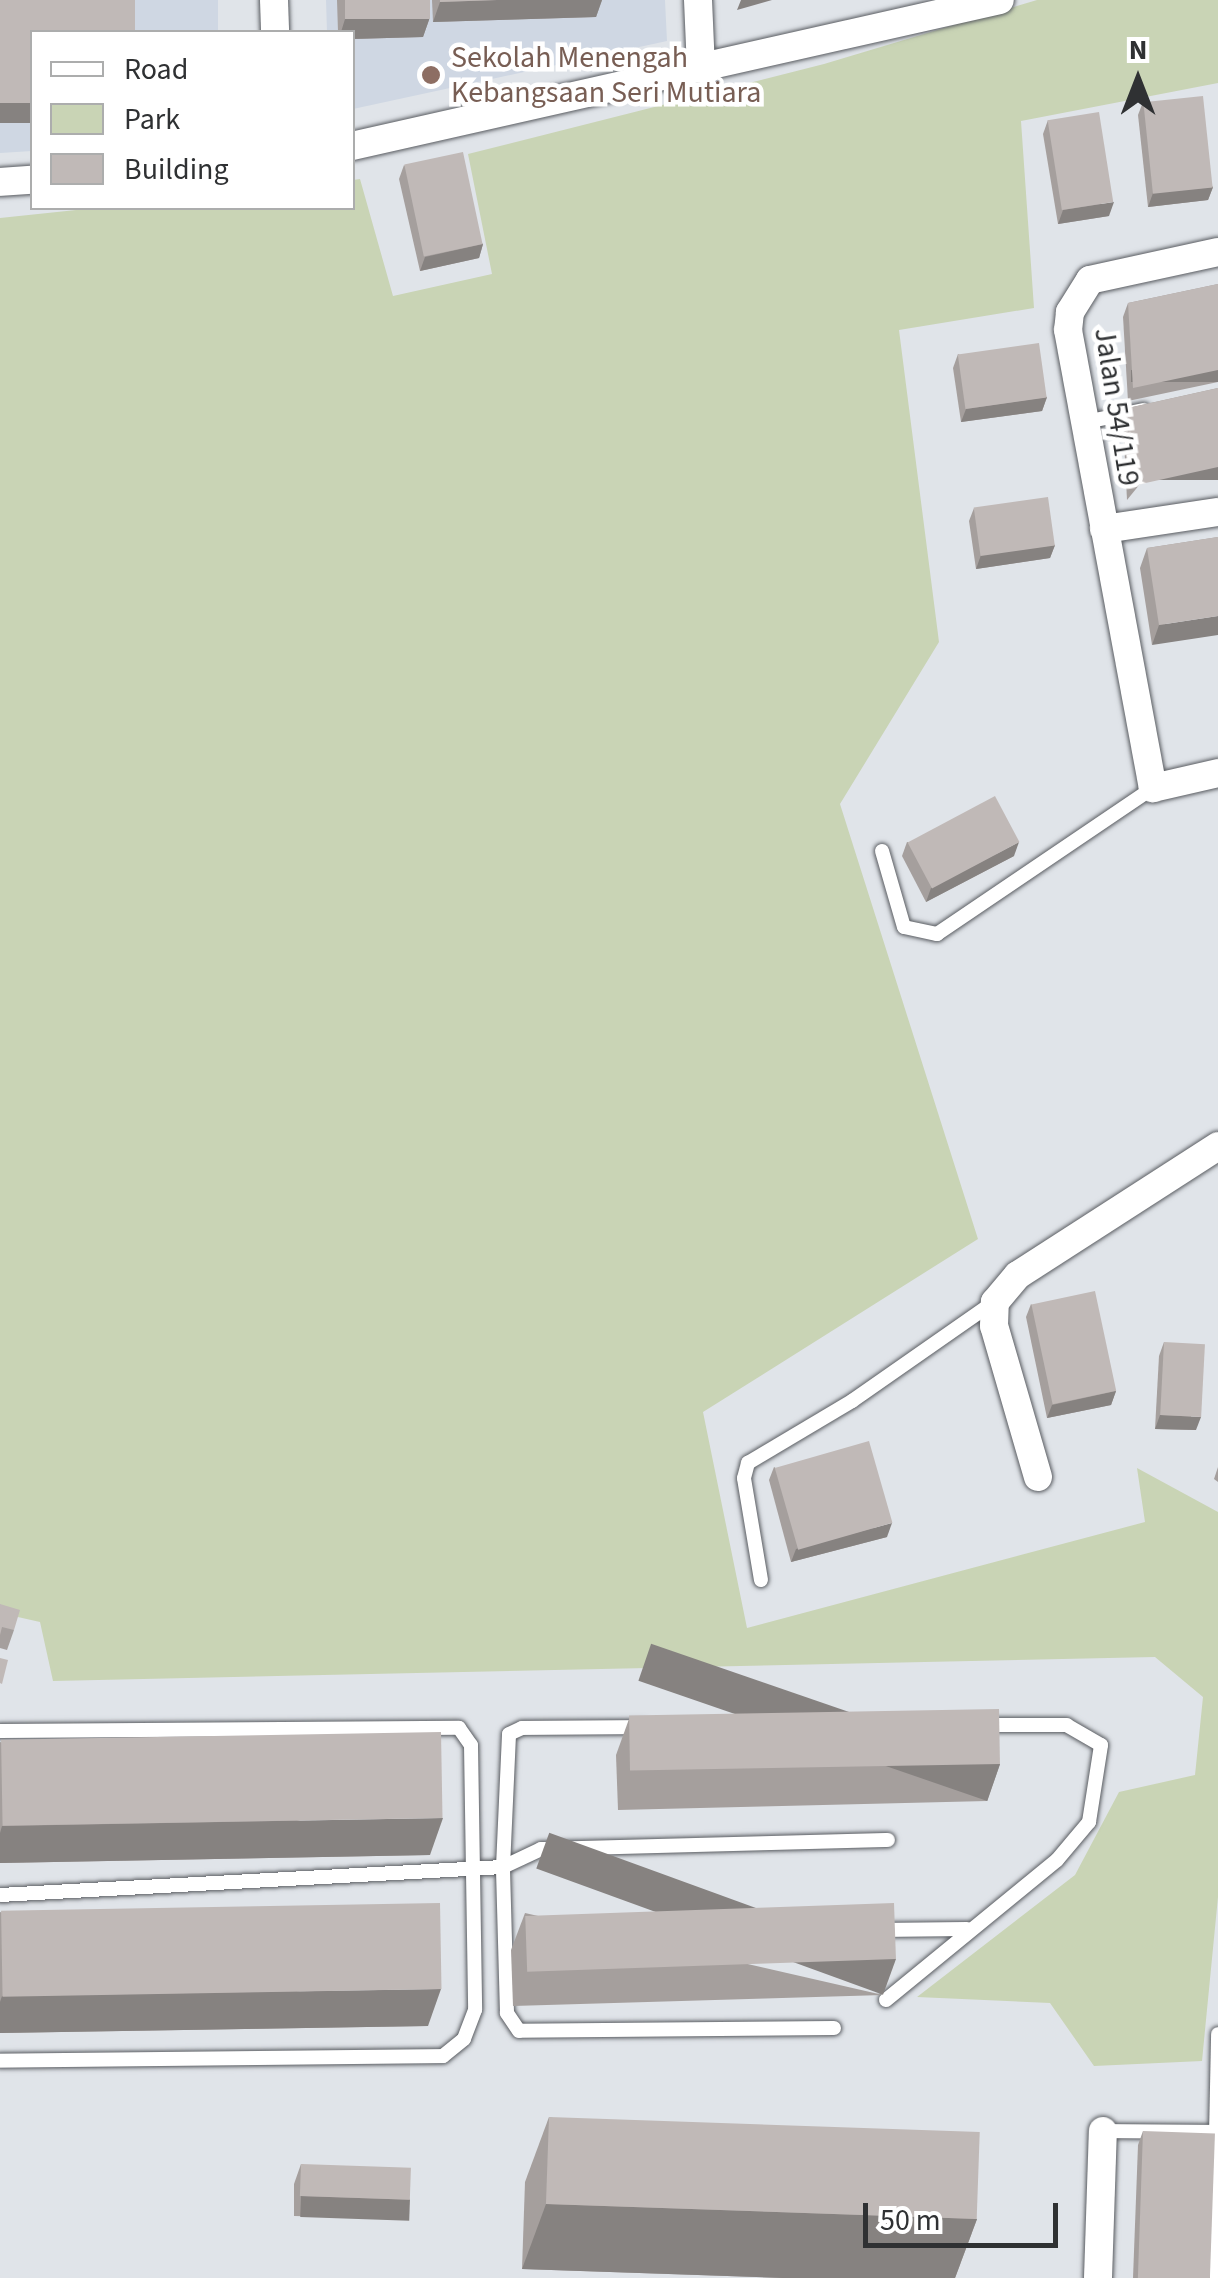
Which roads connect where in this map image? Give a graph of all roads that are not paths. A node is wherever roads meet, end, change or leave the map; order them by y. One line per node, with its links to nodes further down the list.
1 (274, 0): 4 (street)
2 (698, 0): 5 (street)
3 (1000, 0): 5 (street)
4 (274, 30)
5 (701, 69): 6 (street)
6 (355, 145)
7 (30, 180): 8 (street)
8 (0, 182)
9 (1218, 252): 11 (street, Jalan 54/119)
10 (1166, 405): 11 (lane)
11 (1081, 423): 13 (street, Jalan 54/119)
12 (1218, 512): 13 (street)
13 (1104, 529): 15 (street, Jalan 54/119)
14 (1218, 773): 15 (street)
15 (1153, 788): 16 (lane)
16 (882, 851)
17 (1218, 1146): 18 (street)
18 (995, 1302): 19 (street); 20 (lane)
19 (1038, 1477)
20 (762, 1580)
21 (971, 1726): 29 (lane)
22 (662, 1727): 25 (lane)
23 (0, 1731): 26 (lane)
24 (888, 1840): 25 (lane)
25 (503, 1867): 26 (lane); 31 (lane)
26 (473, 1870): 27 (lane); 33 (lane)
27 (0, 1895)
28 (853, 1930): 29 (lane)
29 (967, 1930): 30 (lane)
30 (886, 2000)
31 (834, 2028)
32 (1218, 2034): 35 (lane)
33 (0, 2061)
34 (1103, 2131): 35 (lane); 36 (street)
35 (1218, 2132): 37 (lane)
36 (1098, 2278)
37 (1214, 2278)

